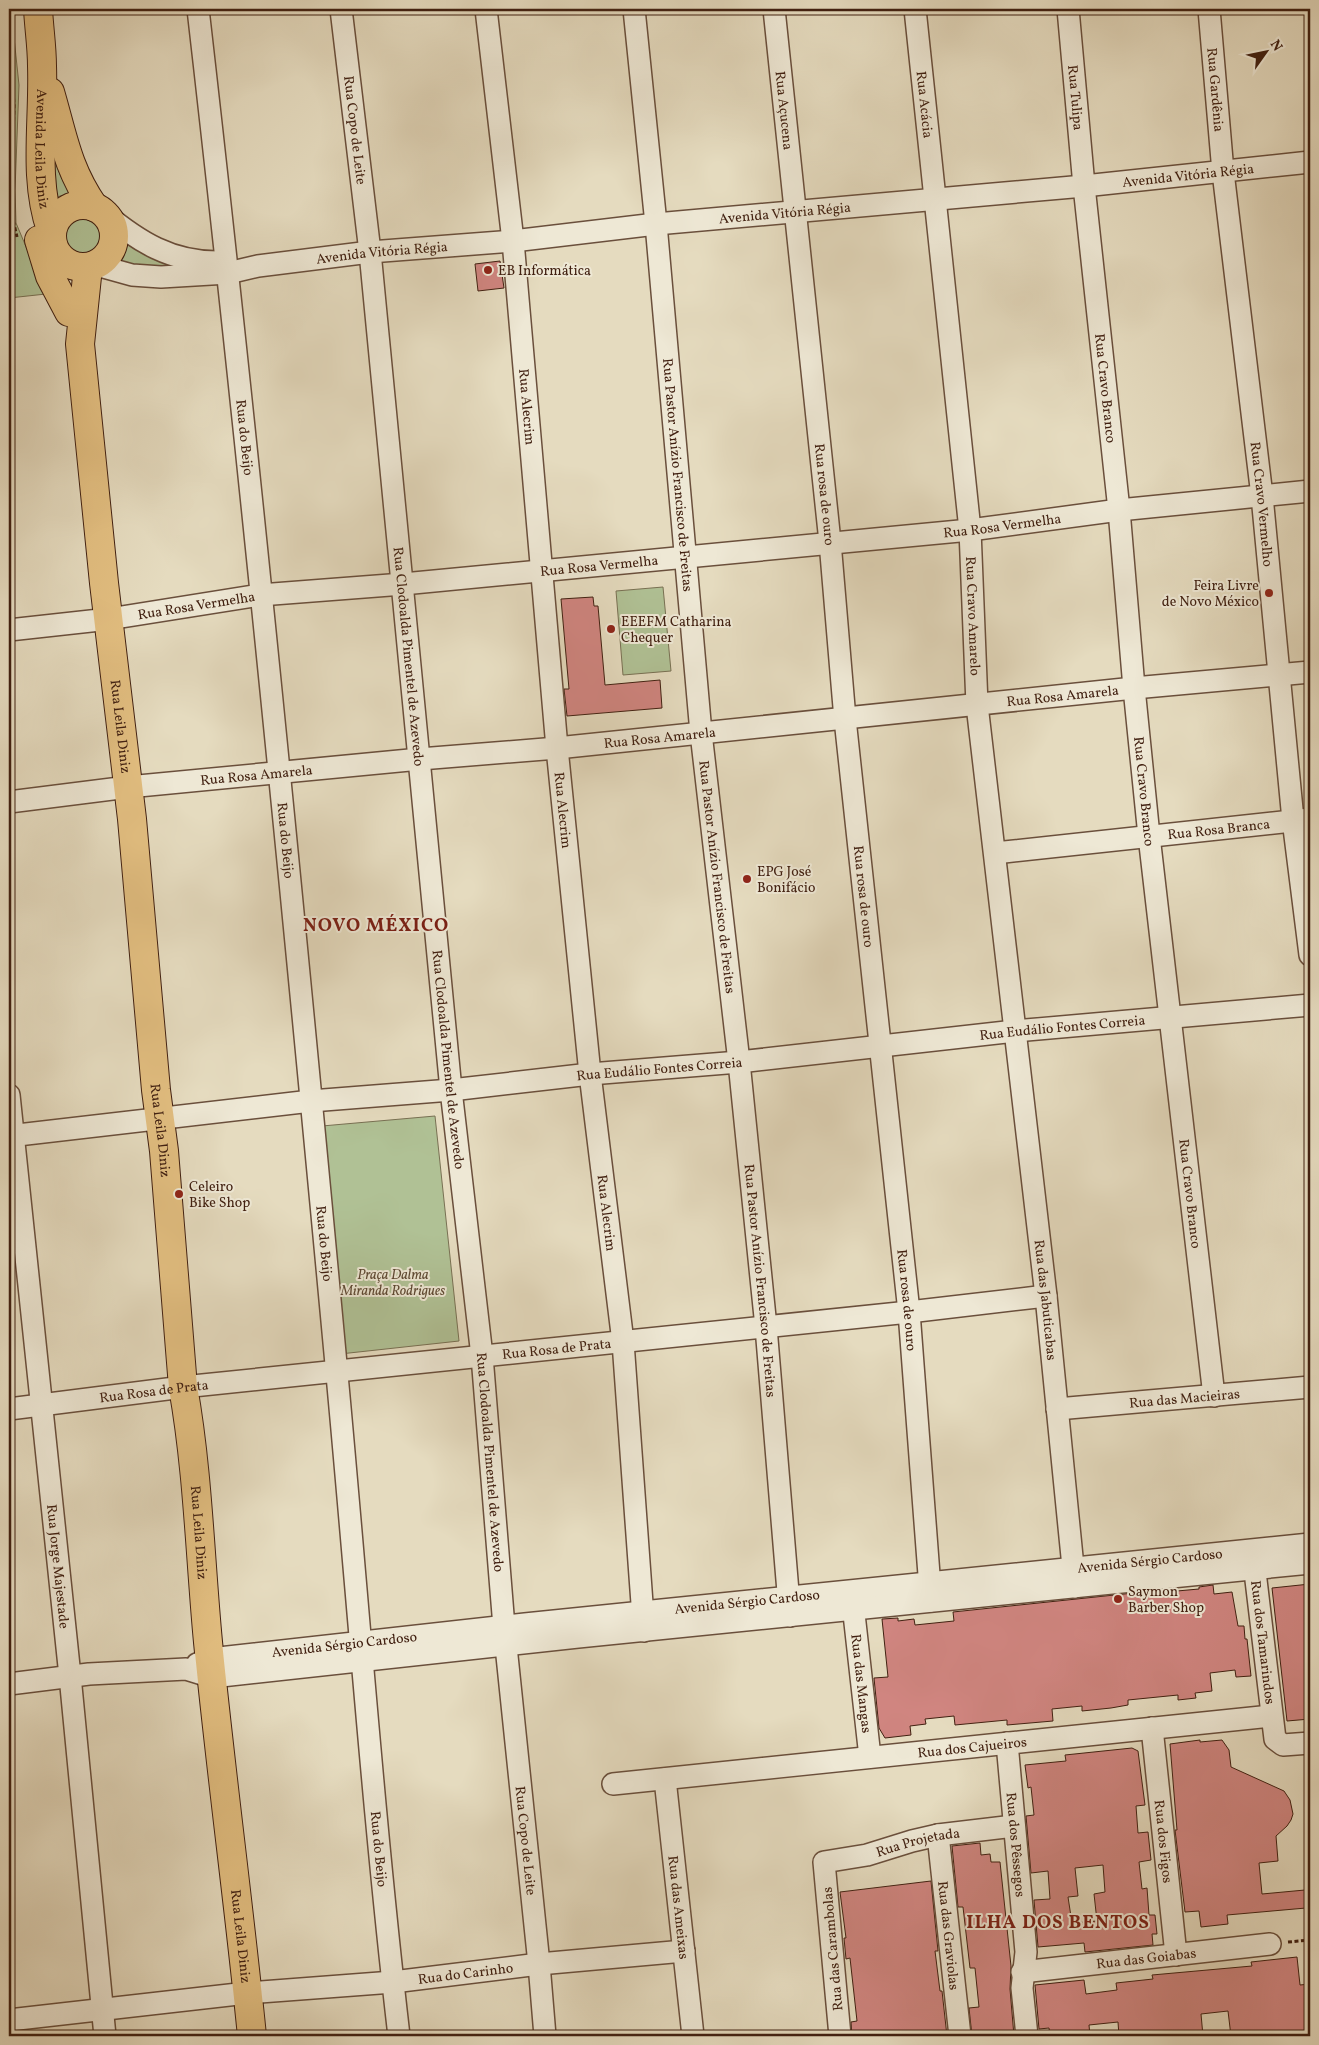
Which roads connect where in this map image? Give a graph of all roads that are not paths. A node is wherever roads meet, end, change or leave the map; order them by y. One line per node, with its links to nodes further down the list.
1 (38, 9): 10 (main road, Avenida Leila Diniz)
2 (198, 9): 23 (street, Rua do Beijo)
3 (341, 9): 21 (street, Rua Copo de Leite)
4 (486, 9): 20 (street, Rua Alecrim)
5 (634, 9): 18 (street, Rua Pastor Anízio Francisco de Freitas)
6 (774, 9): 17 (street, Rua Açucena)
7 (915, 9): 15 (street, Rua Acácia)
8 (1068, 9): 14 (street, Rua Tulipa)
9 (1209, 9): 13 (street, Rua Gardênia)
10 (42, 66): 11 (main road, Avenida Leila Diniz); 16 (main road, Avenida Leila Diniz)
11 (41, 138): 19 (main road, Avenida Leila Diniz); 24 (main road)
12 (1310, 162): 13 (street, Avenida Vitória Régia)
13 (1224, 172): 14 (street, Avenida Vitória Régia); 27 (street, Rua Cravo Vermelho)
14 (1084, 186): 15 (street, Avenida Vitória Régia); 28 (street, Rua Cravo Branco)
15 (935, 200): 17 (street, Avenida Vitória Régia); 29 (street, Rua Cravo Amarelo)
16 (99, 210): 19 (main road); 22 (main road); 23 (street, Avenida Vitória Régia)
17 (795, 212): 18 (street, Avenida Vitória Régia); 30 (street, Rua rosa de ouro)
18 (656, 224): 20 (street, Avenida Vitória Régia); 31 (street, Rua Pastor Anízio Francisco de Freitas)
19 (52, 238): 22 (main road); 24 (main road, Rua Leila Diniz)
20 (512, 241): 21 (street, Avenida Vitória Régia); 32 (street, Rua Alecrim)
21 (370, 252): 23 (street, Avenida Vitória Régia); 33 (street, Rua Clodoalda Pimentel de Azevedo)
22 (92, 266): 23 (street, Avenida Vitória Régia); 25 (main road, Rua Leila Diniz)
23 (228, 267): 34 (street, Rua do Beijo)
24 (69, 312): 25 (main road, Rua Leila Diniz)
25 (80, 344): 35 (main road, Rua Leila Diniz)
26 (1310, 491): 27 (street, Rua Rosa Vermelha)
27 (1262, 496): 28 (street, Rua Rosa Vermelha); 38 (street, Rua Cravo Vermelho)
28 (1119, 510): 29 (street, Rua Rosa Vermelha); 39 (street, Rua Cravo Branco)
29 (970, 530): 30 (street, Rua Rosa Vermelha); 40 (street, Rua Cravo Amarelo)
30 (830, 542): 31 (street, Rua Rosa Vermelha); 41 (street, Rua rosa de ouro)
31 (685, 557): 32 (street, Rua Rosa Vermelha); 42 (street, Rua Pastor Anízio Francisco de Freitas)
32 (542, 570): 33 (street, Rua Rosa Vermelha); 43 (street, Rua Alecrim)
33 (403, 584): 34 (street, Rua Rosa Vermelha); 44 (street, Rua Clodoalda Pimentel de Azevedo)
34 (260, 595): 35 (street, Rua Rosa Vermelha); 45 (street, Rua do Beijo)
35 (108, 619): 36 (street, Rua Rosa Vermelha); 46 (main road, Rua Leila Diniz)
36 (9, 630)
37 (1310, 672): 38 (street, Rua Rosa Amarela)
38 (1279, 675): 39 (street, Rua Rosa Amarela); 48 (street, Rua Cravo Vermelho)
39 (1134, 688): 40 (street, Rua Rosa Amarela); 49 (street, Rua Cravo Branco)
40 (978, 705): 41 (street, Rua Rosa Amarela); 50 (street, Rua Cravo Amarelo)
41 (845, 719): 42 (street, Rua Rosa Amarela); 55 (street, Rua rosa de ouro)
42 (701, 733): 43 (street, Rua Rosa Amarela); 56 (street, Rua Pastor Anízio Francisco de Freitas)
43 (557, 748): 44 (street, Rua Rosa Amarela); 57 (street, Rua Alecrim)
44 (420, 759): 45 (street, Rua Rosa Amarela); 58 (street, Rua Clodoalda Pimentel de Azevedo)
45 (278, 772): 46 (street, Rua Rosa Amarela); 60 (street, Rua do Beijo)
46 (128, 787): 47 (street, Rua Rosa Amarela); 61 (main road, Rua Leila Diniz)
47 (9, 802)
48 (1302, 819): 49 (street, Rua Rosa Branca); 51 (street, Rua Cravo Vermelho)
49 (1149, 836): 50 (street, Rua Rosa Branca); 53 (street, Rua Cravo Branco)
50 (996, 853): 54 (street, Rua Cravo Amarelo)
51 (1310, 955)
52 (1310, 1005): 53 (street, Rua Eudálio Fontes Correia)
53 (1170, 1016): 54 (street, Rua Eudálio Fontes Correia); 71 (street, Rua Cravo Branco)
54 (1015, 1031): 55 (street, Rua Eudálio Fontes Correia); 63 (street, Rua das Jabuticabas)
55 (879, 1046): 56 (street, Rua Eudálio Fontes Correia); 64 (street, Rua rosa de ouro)
56 (739, 1062): 57 (street, Rua Eudálio Fontes Correia); 65 (street, Rua Pastor Anízio Francisco de Freitas)
57 (590, 1074): 58 (street, Rua Eudálio Fontes Correia); 66 (street, Rua Alecrim)
58 (451, 1090): 60 (street, Rua Eudálio Fontes Correia); 67 (street, Rua Clodoalda Pimentel de Azevedo)
59 (9, 1095): 62 (street, Rua Jorge Majestade)
60 (311, 1101): 61 (street, Rua Eudálio Fontes Correia); 68 (street, Rua do Beijo)
61 (160, 1118): 62 (street, Rua Eudálio Fontes Correia); 69 (main road, Rua Leila Diniz)
62 (11, 1136): 72 (street, Rua Jorge Majestade)
63 (1046, 1296): 64 (street, Rua Rosa de Prata); 74 (street, Rua das Jabuticabas)
64 (909, 1312): 65 (street, Rua Rosa de Prata); 79 (street, Rua rosa de ouro)
65 (766, 1327): 66 (street, Rua Rosa de Prata); 81 (street, Rua Pastor Anízio Francisco de Freitas)
66 (623, 1342): 67 (street, Rua Rosa de Prata); 82 (street, Rua Alecrim)
67 (482, 1356): 68 (street, Rua Rosa de Prata); 83 (street, Rua Clodoalda Pimentel de Azevedo)
68 (336, 1371): 69 (street, Rua Rosa de Prata); 84 (street, Rua do Beijo)
69 (183, 1387): 72 (street, Rua Rosa de Prata); 85 (main road, Rua Leila Diniz)
70 (1310, 1387): 71 (street, Rua das Macieiras)
71 (1214, 1396): 74 (street, Rua das Macieiras)
72 (41, 1405): 73 (street, Rua Rosa de Prata); 86 (street, Rua Jorge Majestade)
73 (9, 1409)
74 (1057, 1409): 78 (street, Rua das Jabuticabas)
75 (1310, 1544): 76 (street, Avenida Sérgio Cardoso)
76 (1253, 1560): 77 (street, Avenida Sérgio Cardoso); 78 (street, Avenida Sérgio Cardoso); 88 (street, Rua dos Tamarindos)
77 (1310, 1563)
78 (1074, 1578): 79 (street, Avenida Sérgio Cardoso)
79 (931, 1592): 80 (street, Avenida Sérgio Cardoso)
80 (852, 1600): 81 (street, Avenida Sérgio Cardoso); 92 (street, Rua das Mangas)
81 (789, 1607): 82 (street, Avenida Sérgio Cardoso)
82 (643, 1622): 83 (street, Avenida Sérgio Cardoso)
83 (505, 1636): 84 (street, Avenida Sérgio Cardoso); 101 (street, Rua Copo de Leite)
84 (360, 1652): 85 (street, Avenida Sérgio Cardoso); 103 (street, Rua do Beijo)
85 (211, 1668): 86 (street, Avenida Sérgio Cardoso); 104 (main road, Rua Leila Diniz)
86 (70, 1676): 87 (street, Avenida Sérgio Cardoso); 105 (street, Rua Jorge Majestade)
87 (9, 1684)
88 (1272, 1716): 89 (street, Rua dos Cajueiros); 91 (street)
89 (1152, 1728): 90 (street, Rua dos Cajueiros); 100 (street, Rua dos Figos)
90 (1007, 1743): 92 (street, Rua dos Cajueiros); 95 (street, Rua dos Pêssegos)
91 (1310, 1743)
92 (870, 1757): 93 (street, Rua dos Cajueiros)
93 (665, 1779): 94 (street, Rua dos Cajueiros); 99 (street, Rua das Ameixas)
94 (613, 1784)
95 (1014, 1826): 96 (street, Rua Projetada); 102 (street, Rua dos Pêssegos)
96 (938, 1835): 97 (street, Rua Projetada); 113 (street, Rua das Graviolas)
97 (824, 1862): 112 (street, Rua das Carambolas)
98 (1270, 1944): 100 (street, Rua das Goiabas)
99 (684, 1951): 101 (street, Rua do Carinho); 111 (street, Rua das Ameixas)
100 (1176, 1955): 102 (street, Rua das Goiabas)
101 (539, 1964): 103 (street, Rua do Carinho); 110 (street, Rua Copo de Leite)
102 (1022, 1972): 114 (street, Rua dos Pêssegos)
103 (393, 1982): 104 (street, Rua do Carinho); 109 (street, Rua do Beijo)
104 (247, 1993): 105 (street, Rua do Carinho); 108 (main road, Rua Leila Diniz)
105 (102, 2009): 106 (street, Rua do Carinho); 107 (street, Rua Jorge Majestade)
106 (9, 2020)
107 (105, 2036)
108 (252, 2036)
109 (399, 2036)
110 (545, 2036)
111 (692, 2036)
112 (840, 2036)
113 (960, 2036)
114 (1027, 2036)

